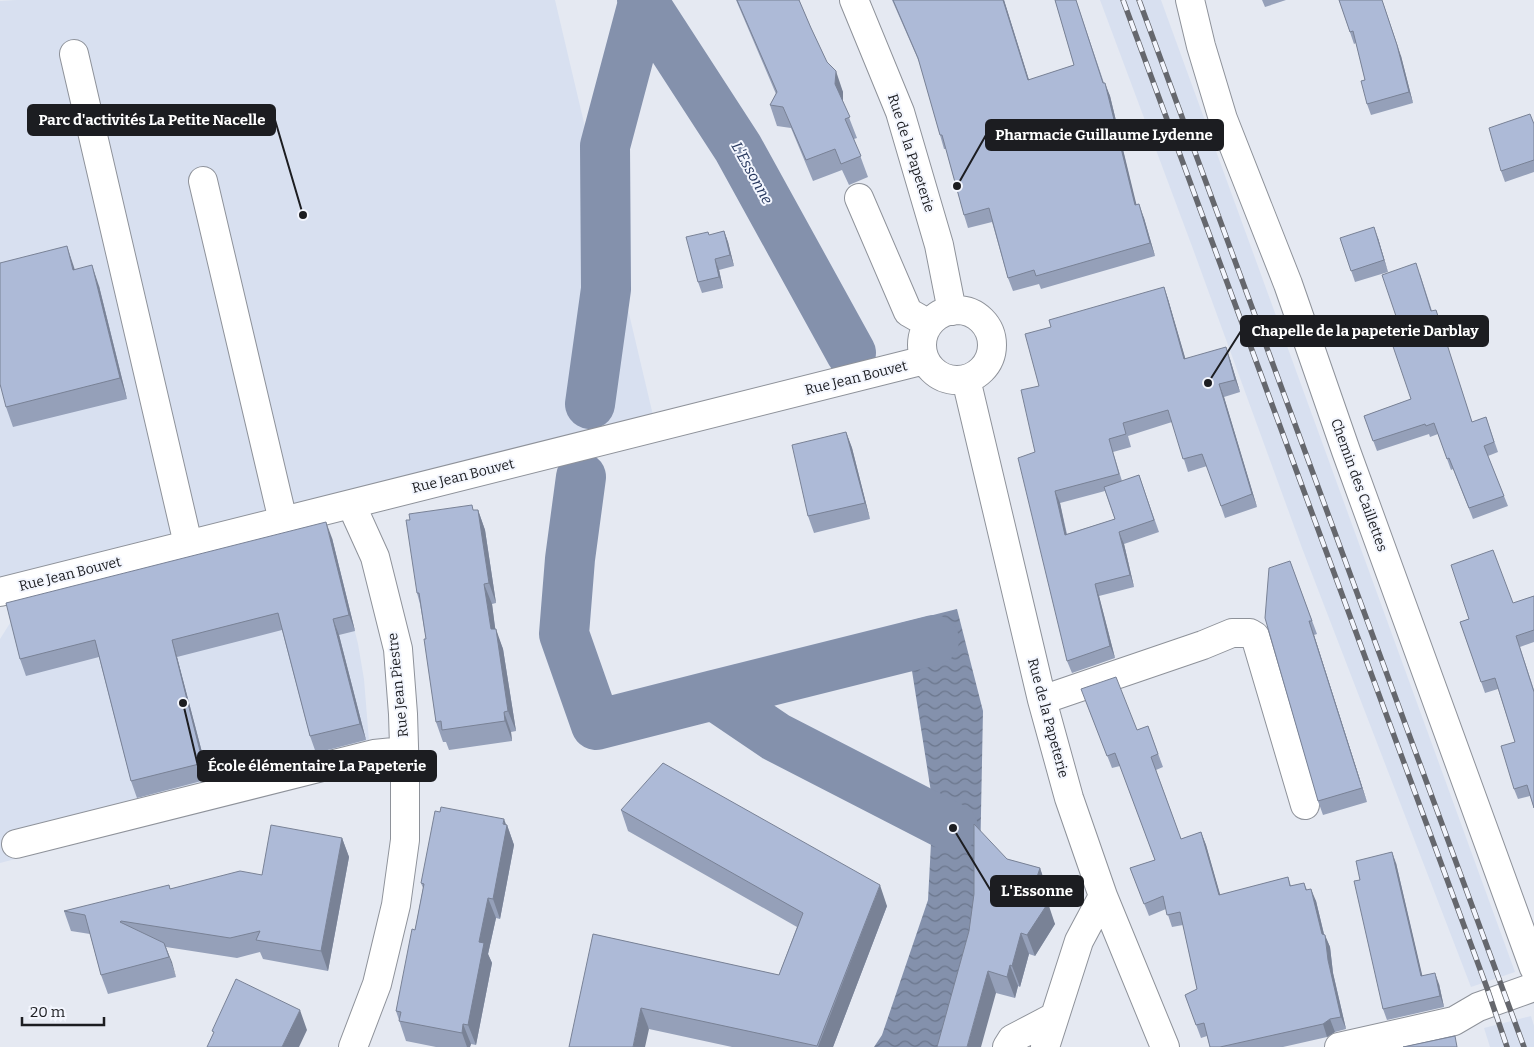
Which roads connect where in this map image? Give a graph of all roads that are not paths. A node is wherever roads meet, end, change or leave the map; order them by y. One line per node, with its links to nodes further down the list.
1 (854, 0): 6 (street, Rue de la Papeterie)
2 (1190, 0): 19 (street, Chemin des Caillettes)
3 (74, 54): 12 (street)
4 (203, 181): 11 (street)
5 (859, 198): 7 (street)
6 (952, 311): 7 (street); 9 (street)
7 (929, 324): 8 (street)
8 (925, 360): 9 (street); 10 (street, Rue Jean Bouvet)
9 (966, 379): 14 (street, Rue de la Papeterie)
10 (351, 504): 11 (street, Rue Jean Bouvet); 15 (street, Rue Jean Piestre)
11 (283, 521): 12 (street, Rue Jean Bouvet)
12 (188, 544): 13 (street, Rue Jean Bouvet)
13 (0, 592)
14 (1042, 700): 16 (street); 18 (street, Rue de la Papeterie)
15 (404, 751): 17 (street); 22 (street, Rue Jean Piestre)
16 (1305, 805)
17 (16, 844)
18 (1103, 896): 21 (street); 25 (street, Rue de la Papeterie)
19 (1534, 968)
20 (1534, 987): 26 (street)
21 (1054, 1017): 23 (street); 24 (street)
22 (353, 1047)
23 (1007, 1047)
24 (1045, 1047)
25 (1165, 1047)
26 (1339, 1047)

